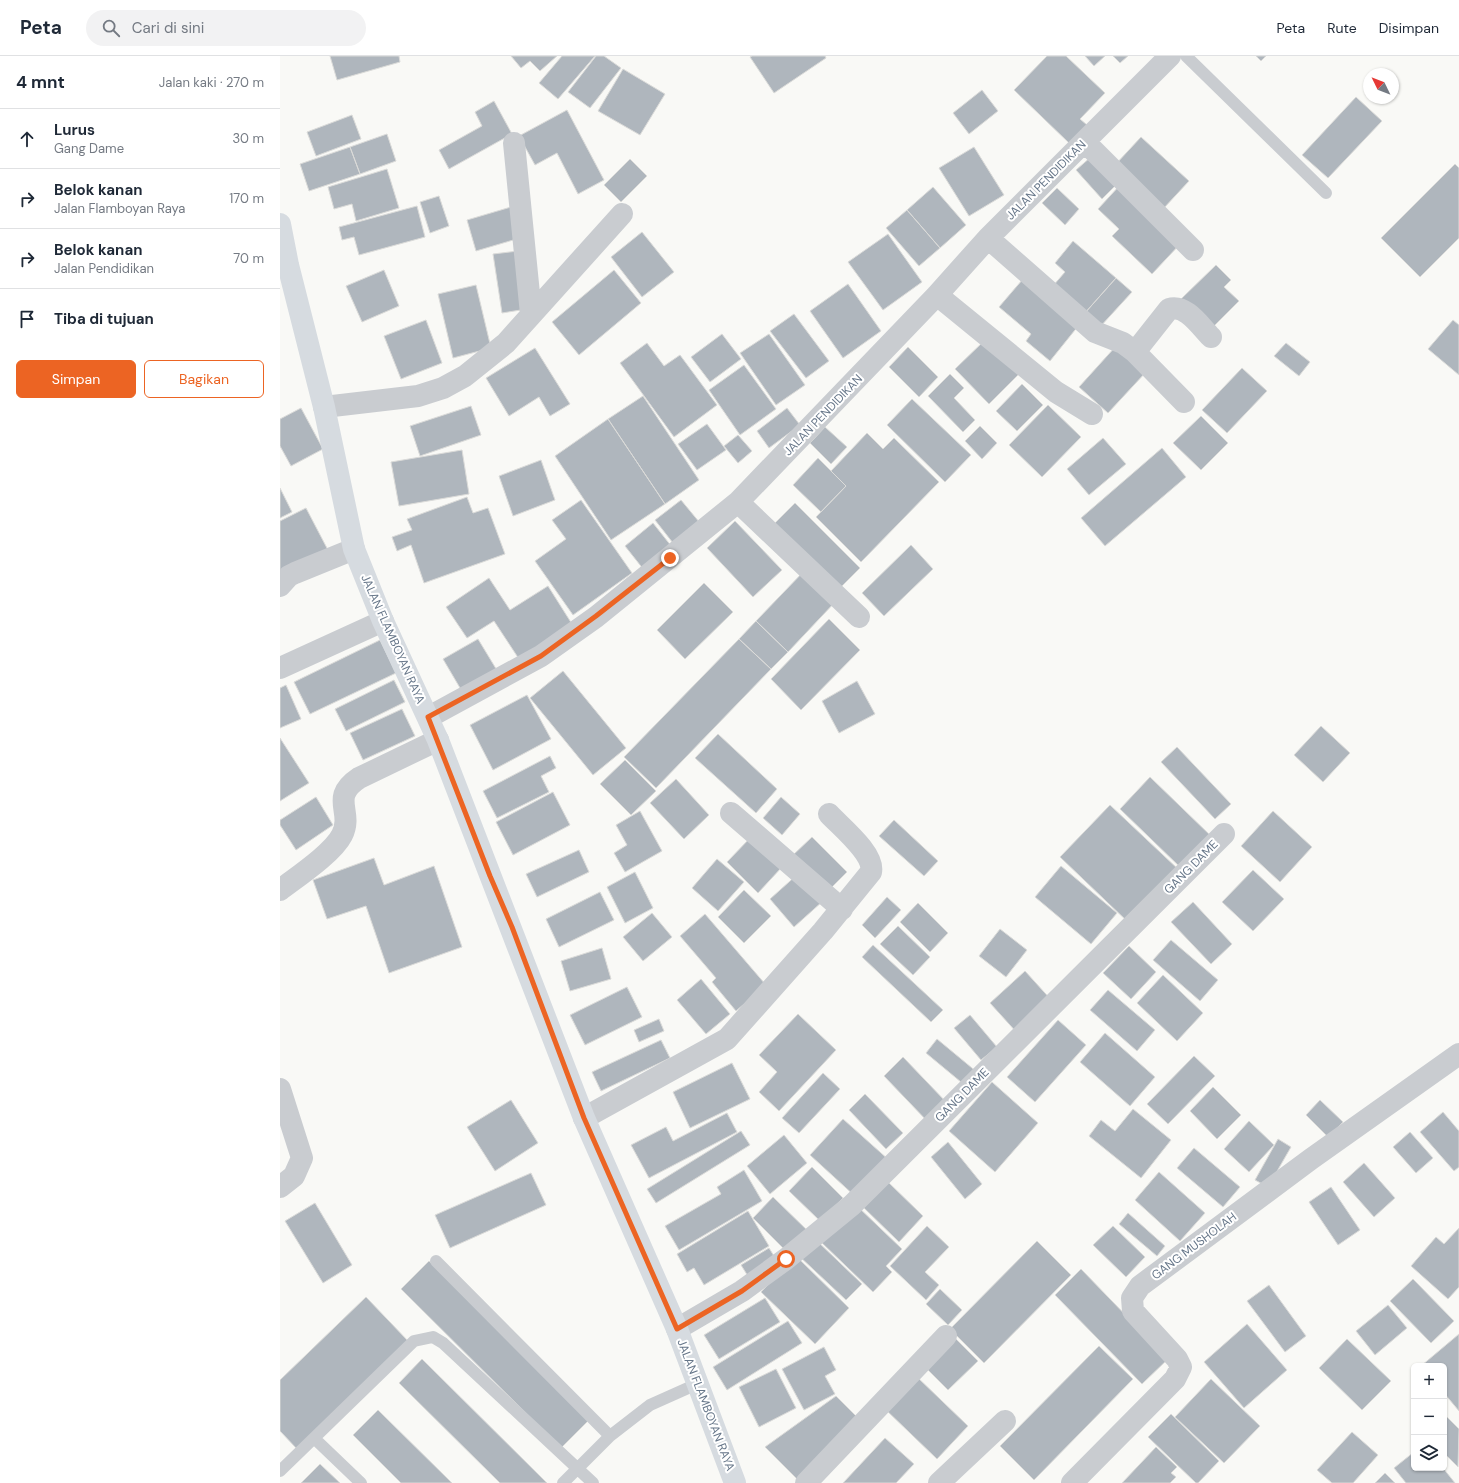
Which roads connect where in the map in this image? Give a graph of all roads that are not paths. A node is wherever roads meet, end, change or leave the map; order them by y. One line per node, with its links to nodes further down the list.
1 (1170, 56): 3 (street, JALAN PENDIDIKAN)
2 (1186, 56): 5 (lane)
3 (1085, 142): 8 (street, JALAN PENDIDIKAN); 9 (street)
4 (514, 143): 11 (street)
5 (1326, 194)
6 (622, 214): 11 (street)
7 (280, 224): 15 (main road, JALAN FLAMBOYAN RAYA)
8 (988, 238): 10 (street, JALAN PENDIDIKAN); 13 (street)
9 (1193, 250)
10 (937, 295): 16 (street); 17 (street, JALAN PENDIDIKAN)
11 (531, 314): 15 (street)
12 (1211, 337): 13 (street)
13 (1135, 352): 14 (street)
14 (1184, 402)
15 (324, 407): 18 (main road, JALAN FLAMBOYAN RAYA)
16 (1092, 414)
17 (738, 502): 20 (street); 23 (street, JALAN PENDIDIKAN)
18 (354, 549): 19 (street); 21 (main road, JALAN FLAMBOYAN RAYA)
19 (280, 586)
20 (859, 617)
21 (382, 621): 22 (street); 23 (main road, JALAN FLAMBOYAN RAYA)
22 (280, 668)
23 (428, 717): 24 (main road, JALAN FLAMBOYAN RAYA)
24 (438, 740): 28 (street); 32 (main road, JALAN FLAMBOYAN RAYA)
25 (731, 813): 29 (street)
26 (829, 814): 29 (street)
27 (1224, 834): 35 (street, GANG DAME)
28 (280, 890)
29 (842, 909): 32 (street)
30 (1459, 1054): 49 (street, GANG MUSHOLAH)
31 (280, 1089): 33 (street)
32 (584, 1118): 35 (main road, JALAN FLAMBOYAN RAYA)
33 (280, 1188)
34 (436, 1261): 39 (lane)
35 (677, 1329): 37 (main road, JALAN FLAMBOYAN RAYA)
36 (946, 1336): 47 (street)
37 (697, 1384): 39 (lane); 46 (main road, JALAN FLAMBOYAN RAYA)
38 (1005, 1422): 48 (street)
39 (610, 1436): 41 (lane)
40 (315, 1439): 41 (lane); 42 (lane); 43 (lane)
41 (578, 1468): 44 (lane); 45 (lane)
42 (280, 1471)
43 (361, 1483)
44 (563, 1483)
45 (593, 1483)
46 (735, 1483)
47 (806, 1483)
48 (940, 1483)
49 (1072, 1483)

